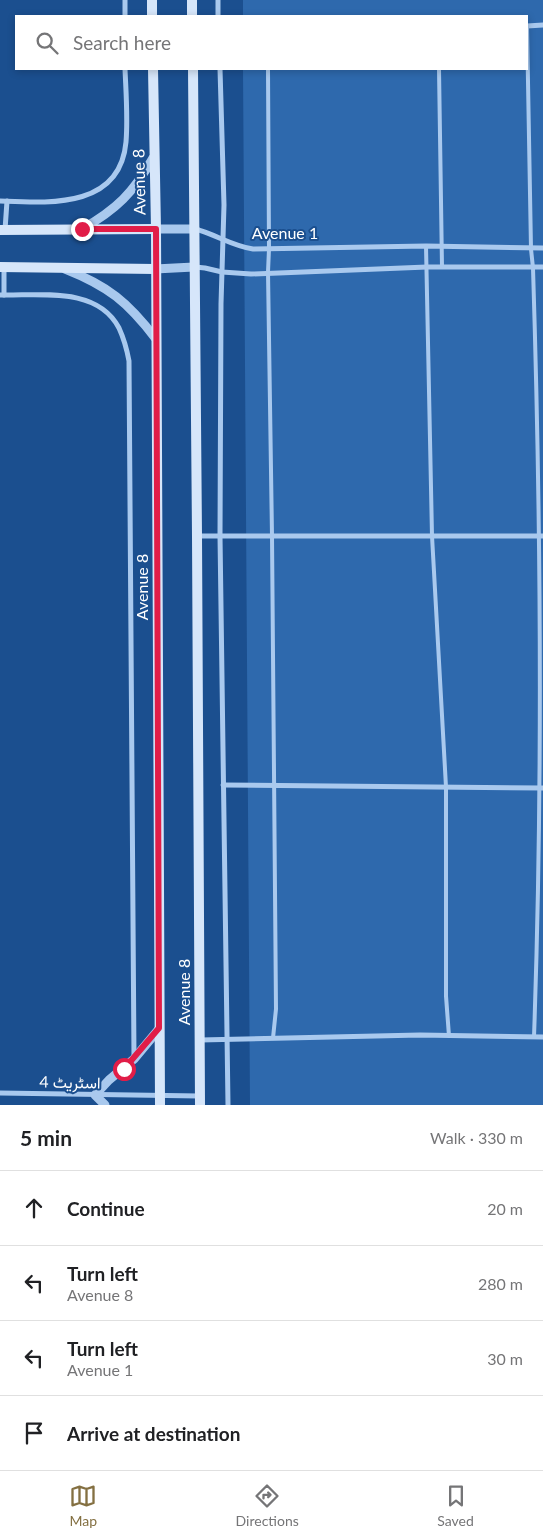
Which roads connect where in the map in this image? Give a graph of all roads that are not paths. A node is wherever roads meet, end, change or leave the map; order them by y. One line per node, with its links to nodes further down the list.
1 (125, 0): 5 (street)
2 (152, 0): 6 (main road)
3 (192, 0): 7 (main road)
4 (218, 0): 8 (street)
5 (125, 15)
6 (152, 15)
7 (192, 15)
8 (218, 15)
9 (543, 25): 10 (street)
10 (528, 26)
11 (125, 70): 20 (street)
12 (152, 70): 18 (main road, Avenue 8)
13 (193, 70): 24 (main road, Avenue 8)
14 (220, 70): 25 (street)
15 (268, 70): 29 (lane)
16 (439, 70): 27 (lane)
17 (528, 70): 30 (lane)
18 (154, 158): 21 (street); 22 (main road, Avenue 8)
19 (0, 201): 20 (street)
20 (7, 202): 23 (street)
21 (82, 229): 22 (main road, Avenue 1); 23 (main road, Avenue 1)
22 (156, 229): 24 (street, Avenue 1); 38 (main road, Avenue 8)
23 (2, 230)
24 (195, 230): 25 (street, Avenue 1); 33 (main road, Avenue 8)
25 (224, 239): 29 (street, Avenue 1); 39 (street)
26 (426, 246): 27 (street, Avenue 1); 29 (street, Avenue 1); 34 (lane)
27 (440, 247): 30 (street, Avenue 1); 31 (lane)
28 (543, 248): 30 (street, Avenue 1)
29 (270, 249): 40 (lane)
30 (531, 249): 36 (lane)
31 (442, 266): 34 (street); 36 (street)
32 (2, 267): 37 (main road); 41 (street)
33 (194, 267): 38 (street); 39 (street); 43 (main road, Avenue 8)
34 (427, 267): 40 (street); 46 (lane)
35 (543, 267): 36 (street)
36 (533, 268): 47 (lane)
37 (65, 269): 38 (main road); 42 (street)
38 (155, 269): 42 (main road, Avenue 8)
39 (222, 272): 40 (street); 44 (street)
40 (268, 272): 45 (lane)
41 (2, 295): 59 (street)
42 (156, 339): 52 (main road, Avenue 8)
43 (197, 536): 44 (street); 57 (main road, Avenue 8)
44 (220, 536): 45 (street); 48 (street)
45 (272, 536): 46 (street); 49 (lane)
46 (432, 536): 47 (street); 50 (lane)
47 (542, 536): 51 (lane)
48 (223, 785): 49 (street); 58 (street)
49 (274, 786): 50 (street); 56 (lane)
50 (446, 787): 51 (street); 53 (lane)
51 (542, 788): 54 (lane)
52 (159, 1028): 59 (street); 62 (main road, Avenue 8)
53 (449, 1036): 54 (street); 56 (street)
54 (534, 1037): 55 (street)
55 (543, 1037)
56 (273, 1038): 58 (street)
57 (200, 1040): 58 (street); 63 (main road, Avenue 8)
58 (228, 1040): 65 (street)
59 (134, 1060): 61 (street)
60 (0, 1093): 61 (street, اسٹریٹ 4)
61 (95, 1095): 62 (street, اسٹریٹ 4); 64 (street)
62 (160, 1100): 63 (street, اسٹریٹ 4)
63 (200, 1100)
64 (105, 1105)
65 (228, 1105)

